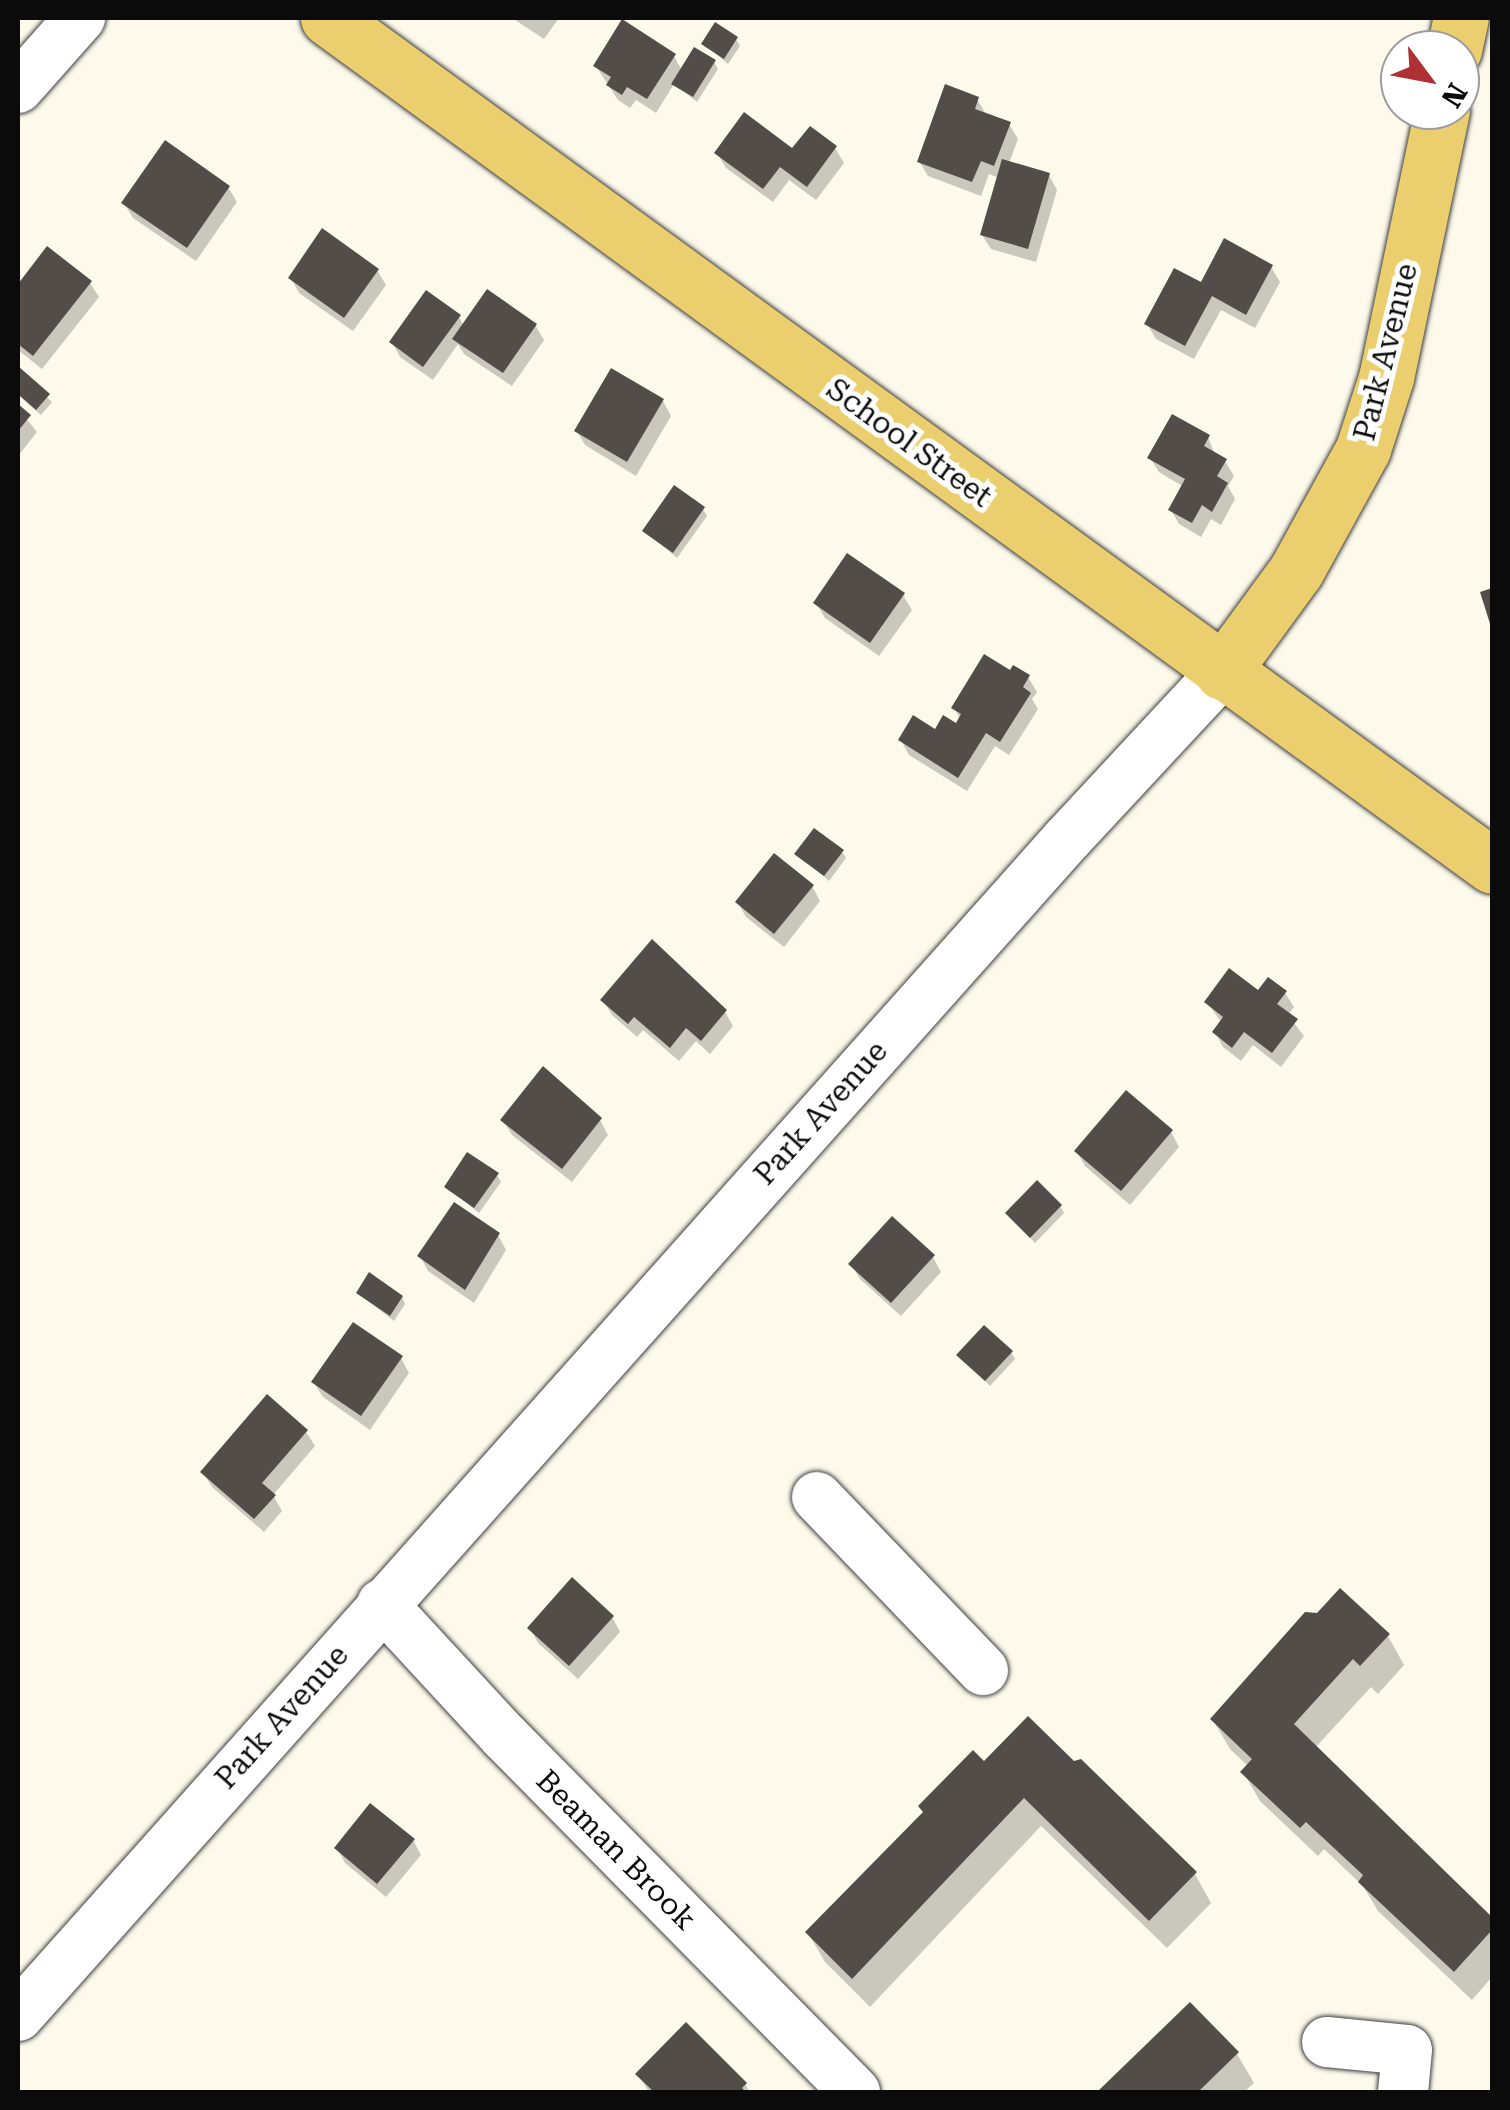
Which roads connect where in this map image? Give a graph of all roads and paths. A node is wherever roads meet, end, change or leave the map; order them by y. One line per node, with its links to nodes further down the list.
1 (80, 18): 3 (street)
2 (328, 18): 5 (main road, School Street)
3 (18, 88)
4 (1438, 130): 5 (main road, Park Avenue)
5 (1222, 672): 6 (main road, School Street); 8 (street, Park Avenue)
6 (1492, 866)
7 (817, 1497): 9 (street)
8 (382, 1604): 10 (street, Park Avenue); 12 (street, Beaman Brook)
9 (983, 1670)
10 (18, 2016)
11 (1328, 2042): 13 (street)
12 (855, 2092)
13 (1403, 2092)

